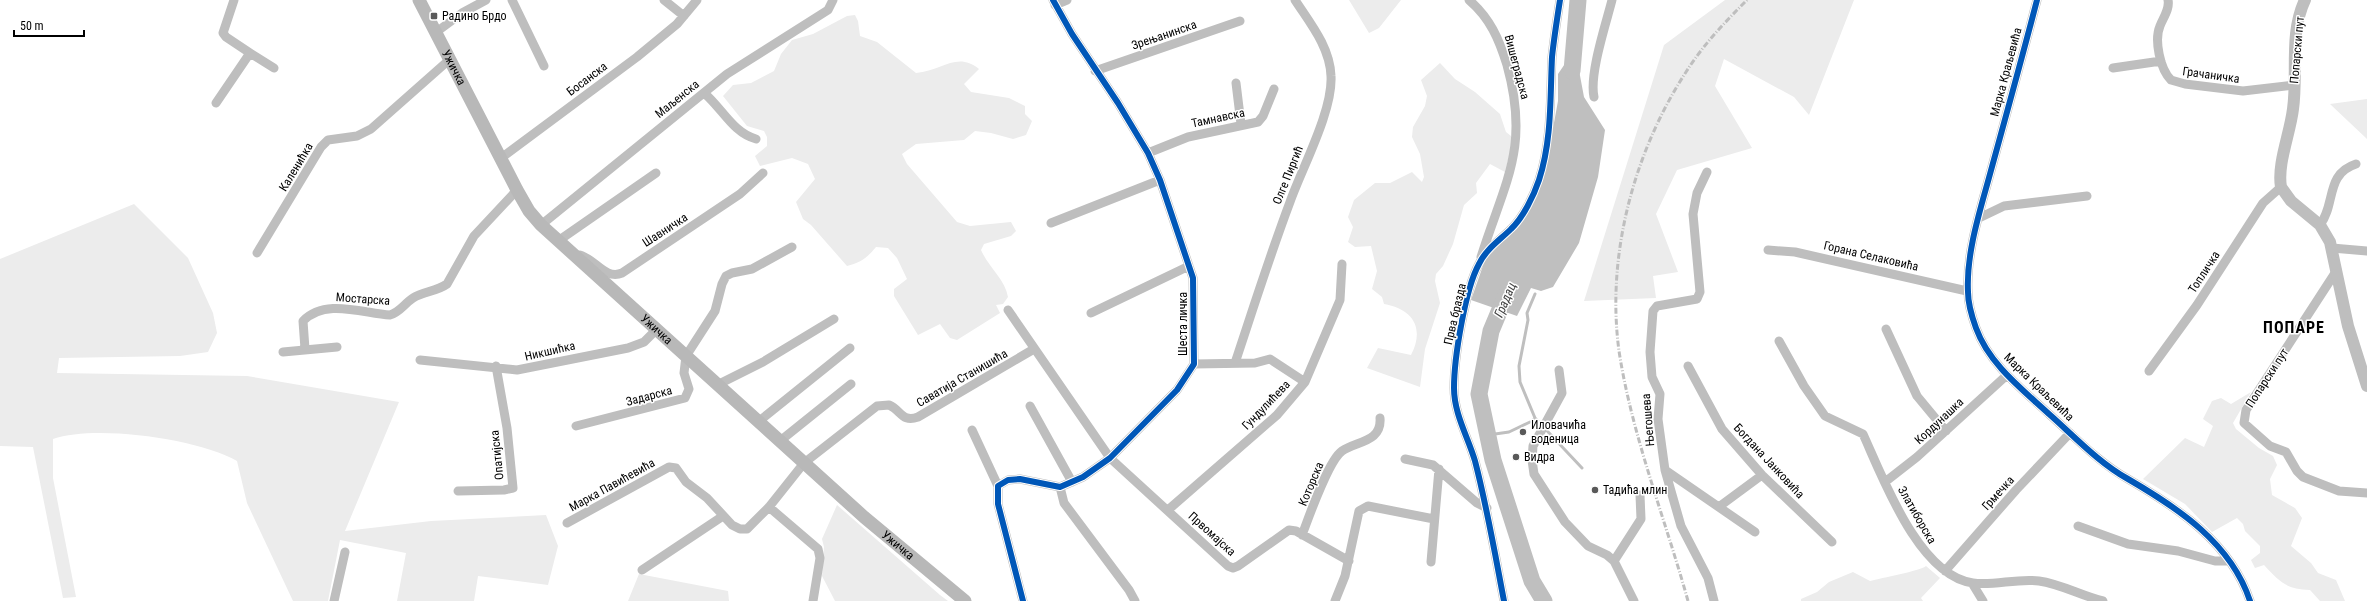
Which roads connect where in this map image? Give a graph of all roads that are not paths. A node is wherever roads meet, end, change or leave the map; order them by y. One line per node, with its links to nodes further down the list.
1 (234, 0): 20 (street)
2 (419, 0): 19 (main road, Ужичка)
3 (486, 0): 19 (street)
4 (512, 0): 23 (street)
5 (664, 0): 17 (street)
6 (697, 0): 17 (street, Босанска)
7 (833, 0): 30 (street, Маљенска)
8 (1067, 0): 16 (street)
9 (1295, 0): 74 (street, Олге Пиргић)
10 (1469, 0): 57 (street, Вишеградска)
11 (1560, 0): 57 (street, Прва бразда)
12 (1612, 0): 31 (street)
13 (2037, 0): 45 (street, Марка Краљевића)
14 (2168, 0): 22 (street, Грачаничка)
15 (2305, 0): 28 (street, Попарски пут)
16 (1054, 2): 26 (street, Шеста личка)
17 (684, 16): 36 (street, Босанска)
18 (1240, 21): 26 (street, Зрењанинска)
19 (435, 33): 21 (main road, Ужичка)
20 (250, 53): 24 (street); 32 (street)
21 (449, 60): 36 (main road, Ужичка); 54 (street, Каленићка)
22 (2161, 61): 25 (street); 28 (street, Грачаничка)
23 (544, 66)
24 (274, 68)
25 (2113, 68)
26 (1096, 71): 35 (street, Шеста личка)
27 (1236, 83): 33 (street)
28 (2294, 85): 42 (street, Попарски пут)
29 (1274, 89): 33 (street, Тамнавска)
30 (704, 93): 34 (street); 47 (street, Маљенска)
31 (1594, 97)
32 (216, 103)
33 (1242, 124): 35 (street, Тамнавска)
34 (756, 140)
35 (1148, 153): 41 (street, Шеста личка)
36 (501, 158): 43 (main road, Ужичка)
37 (2356, 164): 48 (street)
38 (763, 172): 55 (street, Шавничка)
39 (1707, 172): 97 (street, Његошева)
40 (656, 173): 49 (street)
41 (1160, 180): 46 (street); 58 (street, Шеста личка)
42 (2280, 187): 48 (street); 79 (street, Топличка)
43 (517, 190): 47 (main road, Ужичка); 69 (street, Мостарска)
44 (2087, 196): 45 (street)
45 (1979, 218): 60 (street, Марка Краљевића)
46 (1051, 223)
47 (541, 225): 49 (main road, Ужичка)
48 (2320, 225): 51 (street)
49 (558, 241): 55 (main road, Ужичка)
50 (792, 247): 72 (street)
51 (2332, 248): 53 (street); 59 (street)
52 (1768, 250): 60 (street, Горана Селаковића)
53 (2367, 251)
54 (257, 253)
55 (573, 256): 65 (main road, Ужичка)
56 (1342, 264): 81 (street, Гундулићева)
57 (1478, 264): 108 (street, Прва бразда)
58 (1189, 266): 62 (street); 75 (street, Шеста личка)
59 (2337, 270): 84 (street); 104 (street, Попарски пут)
60 (1968, 291): 80 (street, Марка Краљевића)
61 (1008, 310): 70 (street)
62 (1091, 313)
63 (834, 319): 83 (street)
64 (1886, 329): 90 (street)
65 (656, 330): 72 (main road, Ужичка); 76 (street, Никшићка)
66 (1779, 341): 100 (street, Златиборска)
67 (337, 347): 69 (street)
68 (850, 348): 87 (street)
69 (305, 349): 71 (street)
70 (1034, 349): 93 (street); 95 (street, Саватија Станишића)
71 (284, 352)
72 (686, 356): 83 (main road, Ужичка); 88 (street, Задарска)
73 (420, 360): 76 (street, Никшићка)
74 (1235, 363): 75 (street); 81 (street)
75 (1194, 364): 93 (street, Шеста личка)
76 (496, 366): 103 (street, Опатијска)
77 (1688, 366): 98 (street, Богдана Јанковића)
78 (1559, 370): 119 (street)
79 (2149, 371)
80 (2007, 375): 90 (street, Кордунашка); 91 (street, Марка Краљевића)
81 (1304, 382): 109 (street, Гундулићева)
82 (852, 384): 92 (street)
83 (717, 385): 87 (main road, Ужичка)
84 (2367, 386)
85 (1030, 406): 99 (street)
86 (1380, 418): 115 (street, Которска)
87 (758, 422): 92 (main road, Ужичка)
88 (576, 426)
89 (972, 430): 101 (street)
90 (1946, 431): 100 (street, Кордунашка)
91 (2070, 433): 120 (street, Марка Краљевића); 123 (street, Грмечка)
92 (780, 441): 95 (main road, Ужичка)
93 (1110, 458): 99 (street, Шеста личка); 109 (street, Првомајска)
94 (1405, 459): 96 (street)
95 (804, 463): 107 (street, Марка Павићевића); 127 (main road, Ужичка)
96 (1439, 469): 108 (street); 111 (street)
97 (1665, 470): 106 (street); 133 (street, Његошева)
98 (1762, 475): 106 (street); 116 (street, Богдана Јанковића)
99 (1072, 482): 102 (street, Шеста личка)
100 (1885, 482): 123 (street, Златиборска)
101 (998, 486): 102 (street, Шеста личка); 128 (street)
102 (1060, 486): 129 (street)
103 (458, 491)
104 (2367, 493)
105 (1640, 495): 119 (street)
106 (1720, 506): 114 (street)
107 (769, 507): 110 (street, Марка Павићевића); 126 (street)
108 (1487, 508): 131 (street, Прва бразда)
109 (1168, 510): 115 (street, Првомајска)
110 (723, 516): 112 (street, Марка Павићевића); 122 (street)
111 (1434, 519): 118 (street); 121 (street)
112 (567, 523)
113 (2078, 526): 120 (street)
114 (1755, 532)
115 (1302, 535): 118 (street, Првомајска)
116 (1832, 542)
117 (345, 552): 125 (street)
118 (1349, 561): 130 (street)
119 (1614, 561): 132 (street)
120 (2228, 561): 136 (street, Марка Краљевића)
121 (1431, 562)
122 (642, 570)
123 (1945, 572): 124 (street, Златиборска)
124 (1972, 583): 134 (street); 135 (street, Златиборска)
125 (334, 601)
126 (813, 601)
127 (965, 601)
128 (1023, 601)
129 (1134, 601)
130 (1335, 601)
131 (1504, 601)
132 (1634, 601)
133 (1714, 601)
134 (1983, 601)
135 (2103, 601)
136 (2250, 601)

